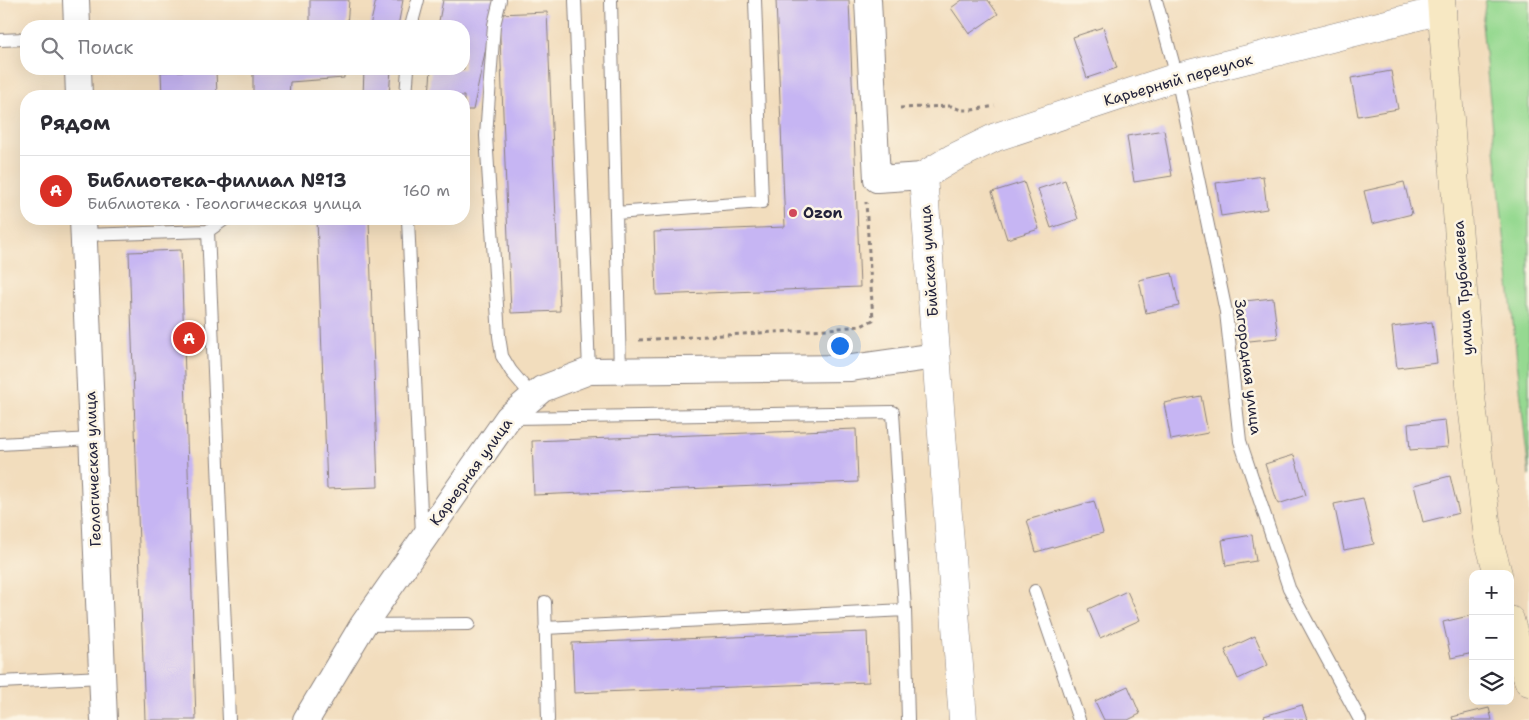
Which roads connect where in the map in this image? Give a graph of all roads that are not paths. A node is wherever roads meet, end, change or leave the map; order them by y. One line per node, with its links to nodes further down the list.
1 (76, 0): 10 (street)
2 (418, 0): 11 (lane)
3 (500, 0): 28 (lane)
4 (575, 0): 26 (lane)
5 (611, 0): 20 (lane)
6 (755, 0): 20 (lane)
7 (868, 0): 19 (street)
8 (1156, 0): 16 (lane, Загородная улица)
9 (1441, 5): 16 (street, Карьерный переулок); 33 (main road, улица Трубачеева)
10 (77, 20)
11 (413, 20)
12 (20, 39): 13 (lane)
13 (0, 40)
14 (78, 75): 17 (street)
15 (408, 75): 18 (lane)
16 (1176, 77): 19 (street, Карьерный переулок); 51 (lane, Загородная улица)
17 (79, 90)
18 (406, 90)
19 (923, 176): 25 (street, Бийская улица)
20 (616, 213): 27 (lane)
21 (216, 225): 24 (lane)
22 (408, 225): 32 (lane)
23 (84, 227): 24 (lane); 30 (street, Геологическая улица)
24 (208, 231): 45 (lane)
25 (936, 356): 27 (street, Карьерная улица); 49 (street, Бийская улица)
26 (589, 371): 27 (street, Карьерная улица); 28 (street, Карьерная улица)
27 (620, 371)
28 (533, 396): 29 (street, Карьерная улица)
29 (508, 418): 32 (street, Карьерная улица); 36 (lane)
30 (92, 439): 31 (lane); 41 (street, Геологическая улица)
31 (0, 444)
32 (422, 540): 38 (street, Карьерная улица)
33 (1497, 570)
34 (1035, 592): 50 (lane)
35 (545, 602): 39 (lane)
36 (905, 610): 39 (lane); 48 (lane)
37 (469, 624): 38 (lane)
38 (363, 625): 46 (street, Карьерная улица)
39 (545, 628): 47 (lane)
40 (1514, 635): 43 (main road)
41 (102, 677): 42 (lane); 44 (street, Геологическая улица)
42 (0, 682)
43 (1529, 682)
44 (104, 720)
45 (229, 720)
46 (306, 720)
47 (548, 720)
48 (908, 720)
49 (963, 720)
50 (1079, 720)
51 (1360, 720)

